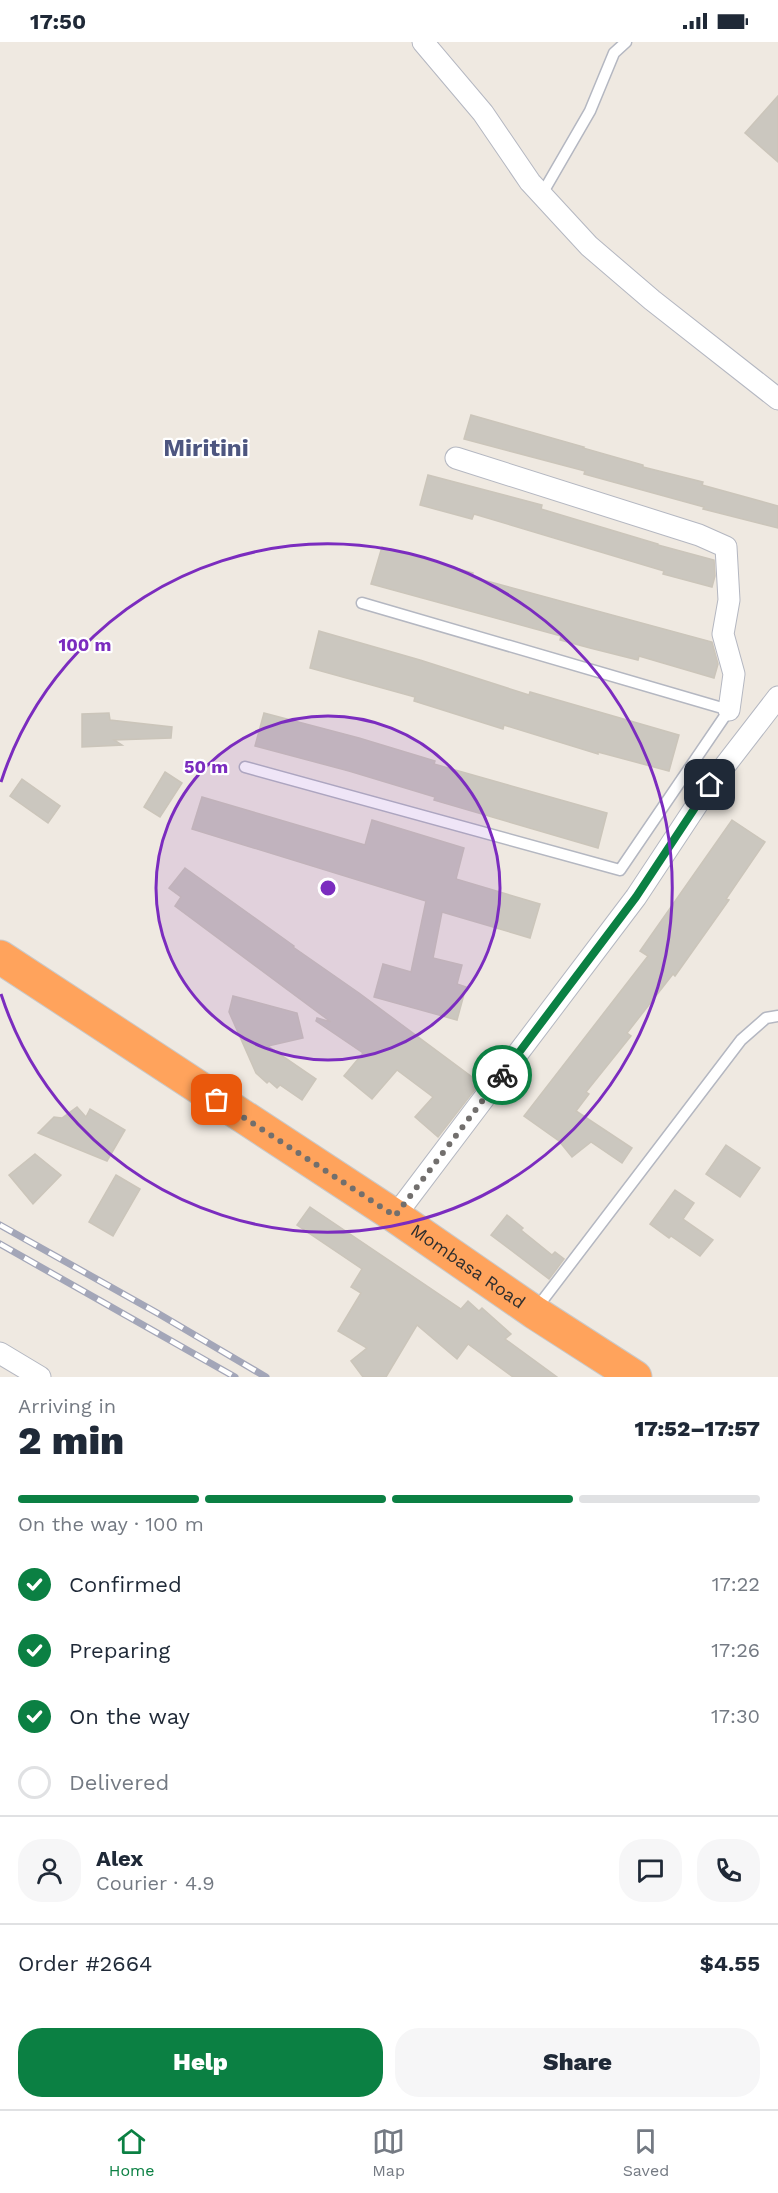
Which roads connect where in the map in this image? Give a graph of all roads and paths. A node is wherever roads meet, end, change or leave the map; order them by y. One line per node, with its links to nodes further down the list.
1 (423, 42): 3 (street)
2 (626, 42): 3 (lane)
3 (542, 194): 4 (street)
4 (778, 399)
5 (456, 458): 8 (street)
6 (362, 603): 8 (lane)
7 (778, 697): 11 (street)
8 (729, 710): 10 (lane)
9 (245, 767): 10 (lane)
10 (690, 768): 11 (lane)
11 (710, 785): 14 (street)
12 (0, 957): 14 (highway, Mombasa Road)
13 (778, 1016): 15 (lane)
14 (395, 1216): 15 (highway, Mombasa Road)
15 (534, 1312): 18 (highway, Mombasa Road)
16 (0, 1353): 17 (street)
17 (40, 1377)
18 (635, 1377)

